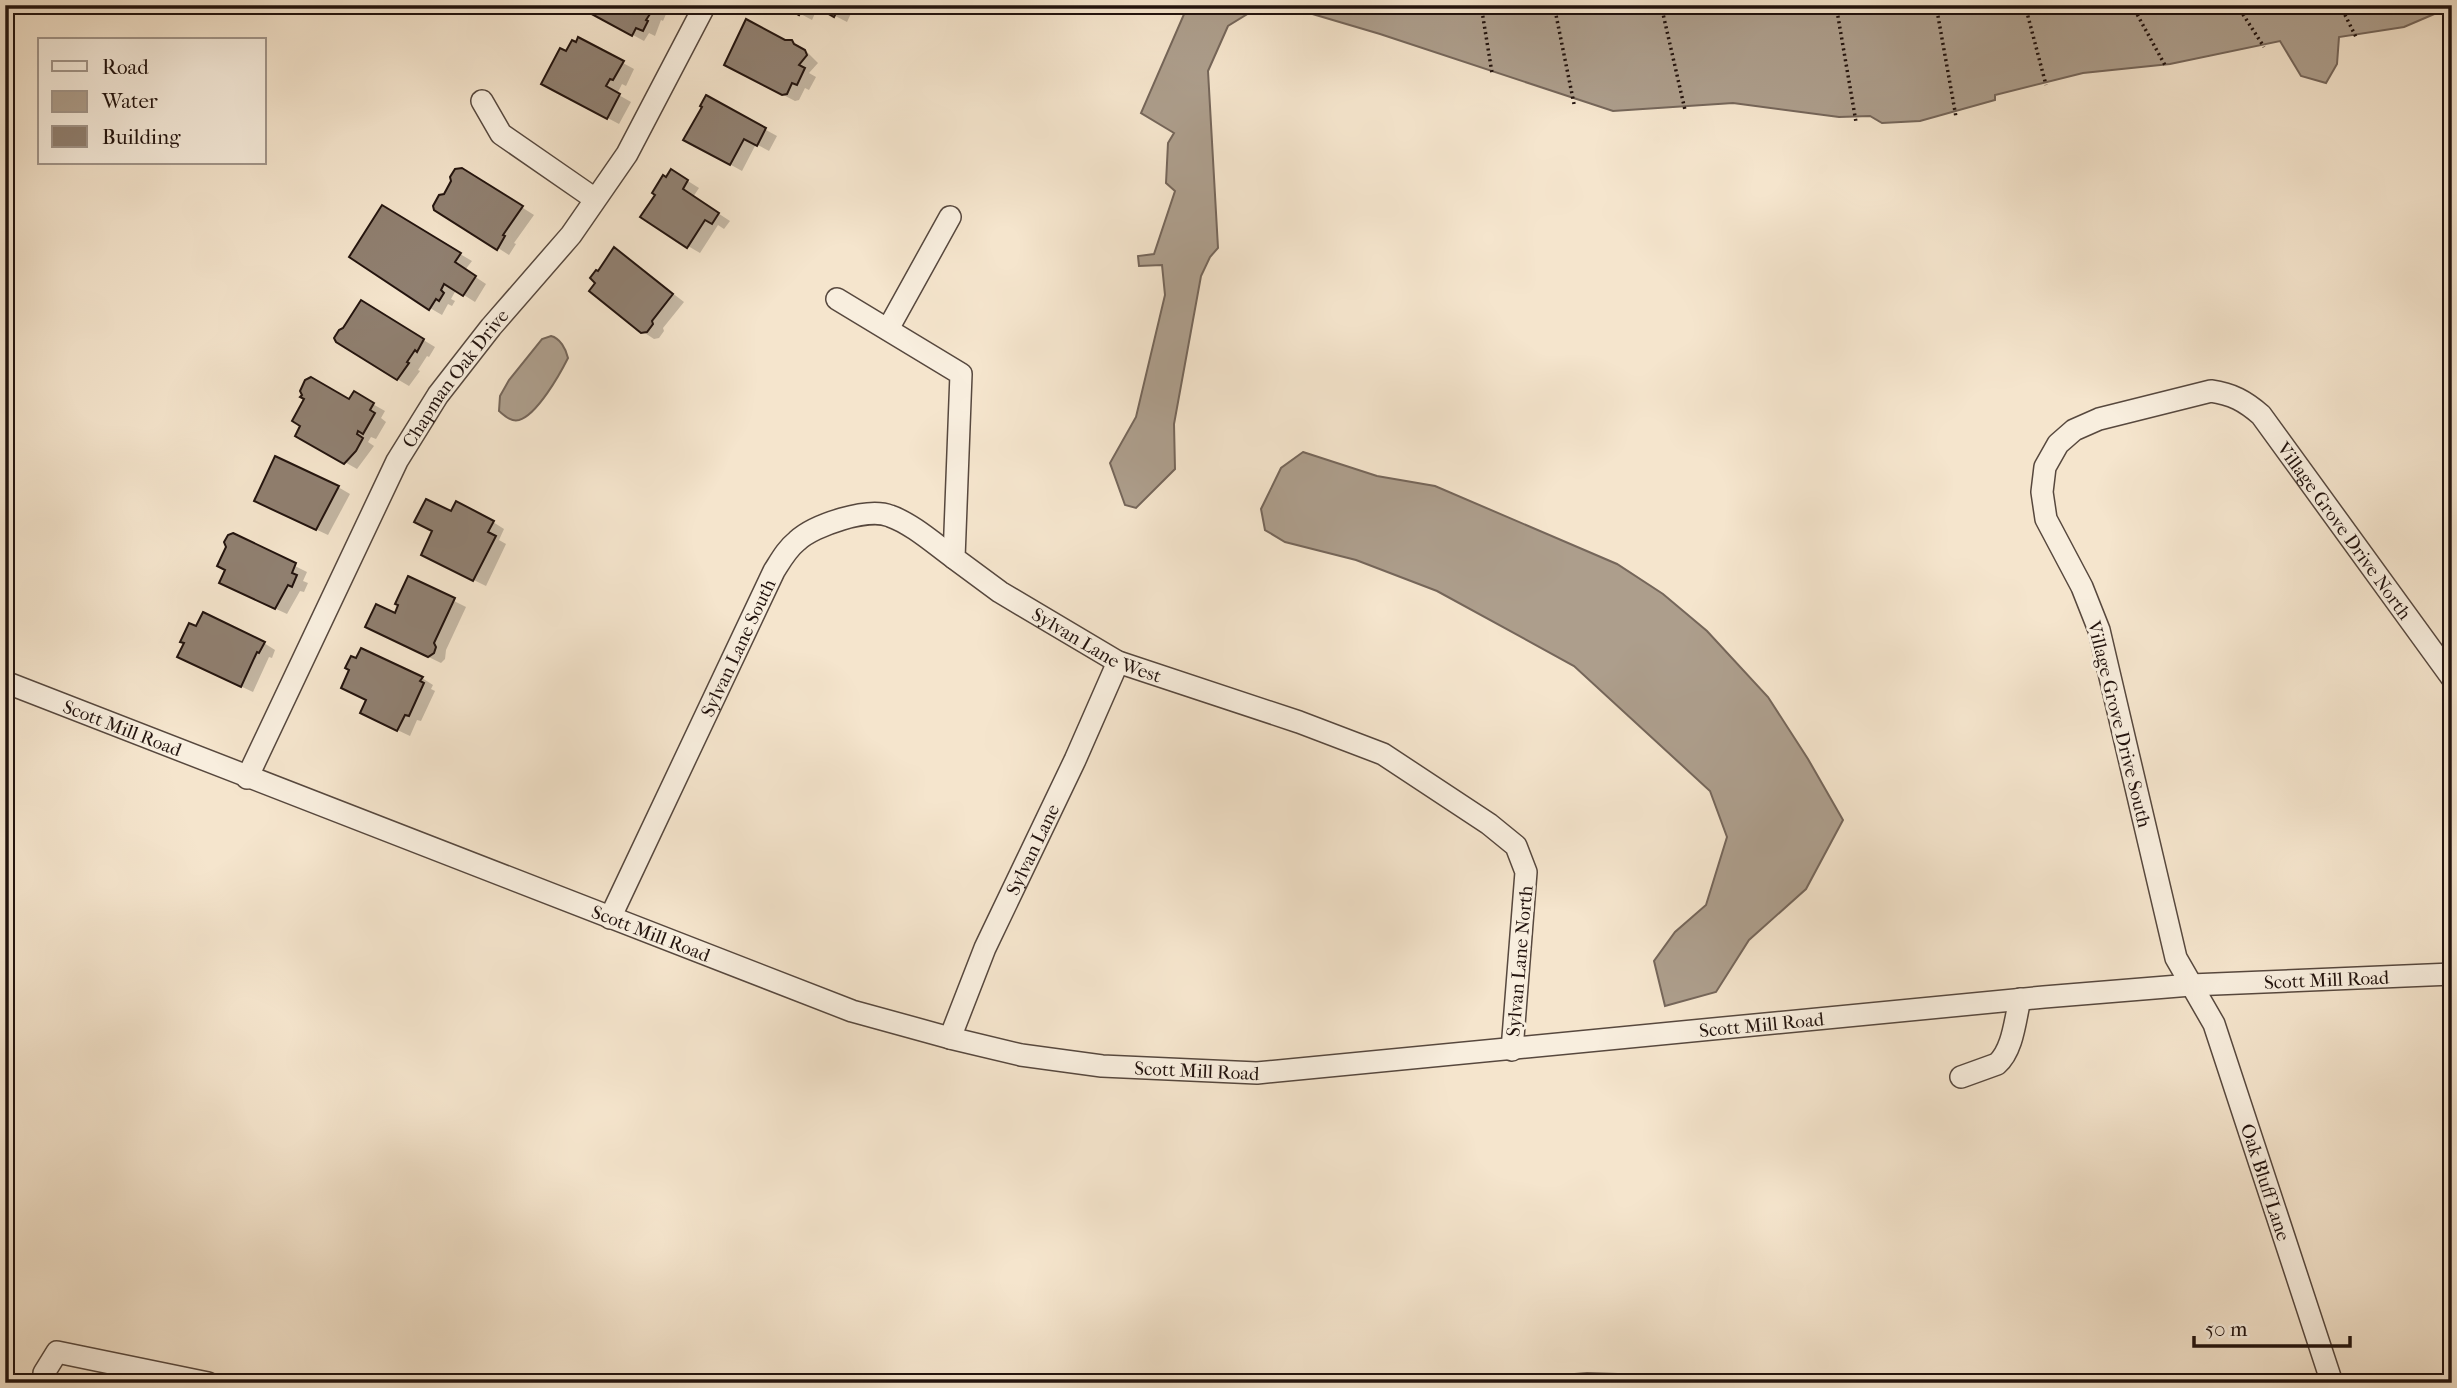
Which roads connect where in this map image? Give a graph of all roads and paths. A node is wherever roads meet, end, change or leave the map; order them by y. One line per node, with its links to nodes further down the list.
1 (705, 5): 21 (street, Chapman Oak Drive)
2 (1481, 5): 14 (path)
3 (1554, 5): 17 (path)
4 (1661, 5): 18 (path)
5 (1836, 5): 20 (path)
6 (1936, 5): 19 (path)
7 (2025, 5): 15 (path)
8 (2132, 5): 13 (path)
9 (2236, 5): 12 (path)
10 (2340, 5): 11 (path)
11 (2357, 39)
12 (2264, 47)
13 (2166, 67)
14 (1492, 73)
15 (2046, 85)
16 (482, 101): 21 (street)
17 (1574, 104)
18 (1685, 110)
19 (1956, 117)
20 (1856, 122)
21 (595, 199): 30 (street, Chapman Oak Drive)
22 (950, 217): 24 (street)
23 (838, 299): 24 (street)
24 (888, 329): 26 (street)
25 (2045, 467): 28 (street, Village Grove Drive North); 34 (street, Village Grove Drive South)
26 (954, 558): 27 (street, Sylvan Lane West); 32 (street, Sylvan Lane South)
27 (1118, 662): 31 (street, Sylvan Lane West); 36 (street, Sylvan Lane)
28 (2452, 678)
29 (5, 682): 30 (street, Scott Mill Road)
30 (247, 778): 32 (street, Scott Mill Road)
31 (1526, 872): 37 (street, Sylvan Lane North)
32 (610, 918): 36 (street, Scott Mill Road)
33 (2452, 974): 34 (street, Scott Mill Road)
34 (2191, 985): 35 (street, Scott Mill Road); 41 (street, Oak Bluff Lane)
35 (2020, 999): 37 (street, Scott Mill Road); 38 (street)
36 (950, 1038): 37 (street, Scott Mill Road)
37 (1512, 1050)
38 (1961, 1077)
39 (45, 1383): 40 (street)
40 (208, 1383)
41 (2332, 1383)

